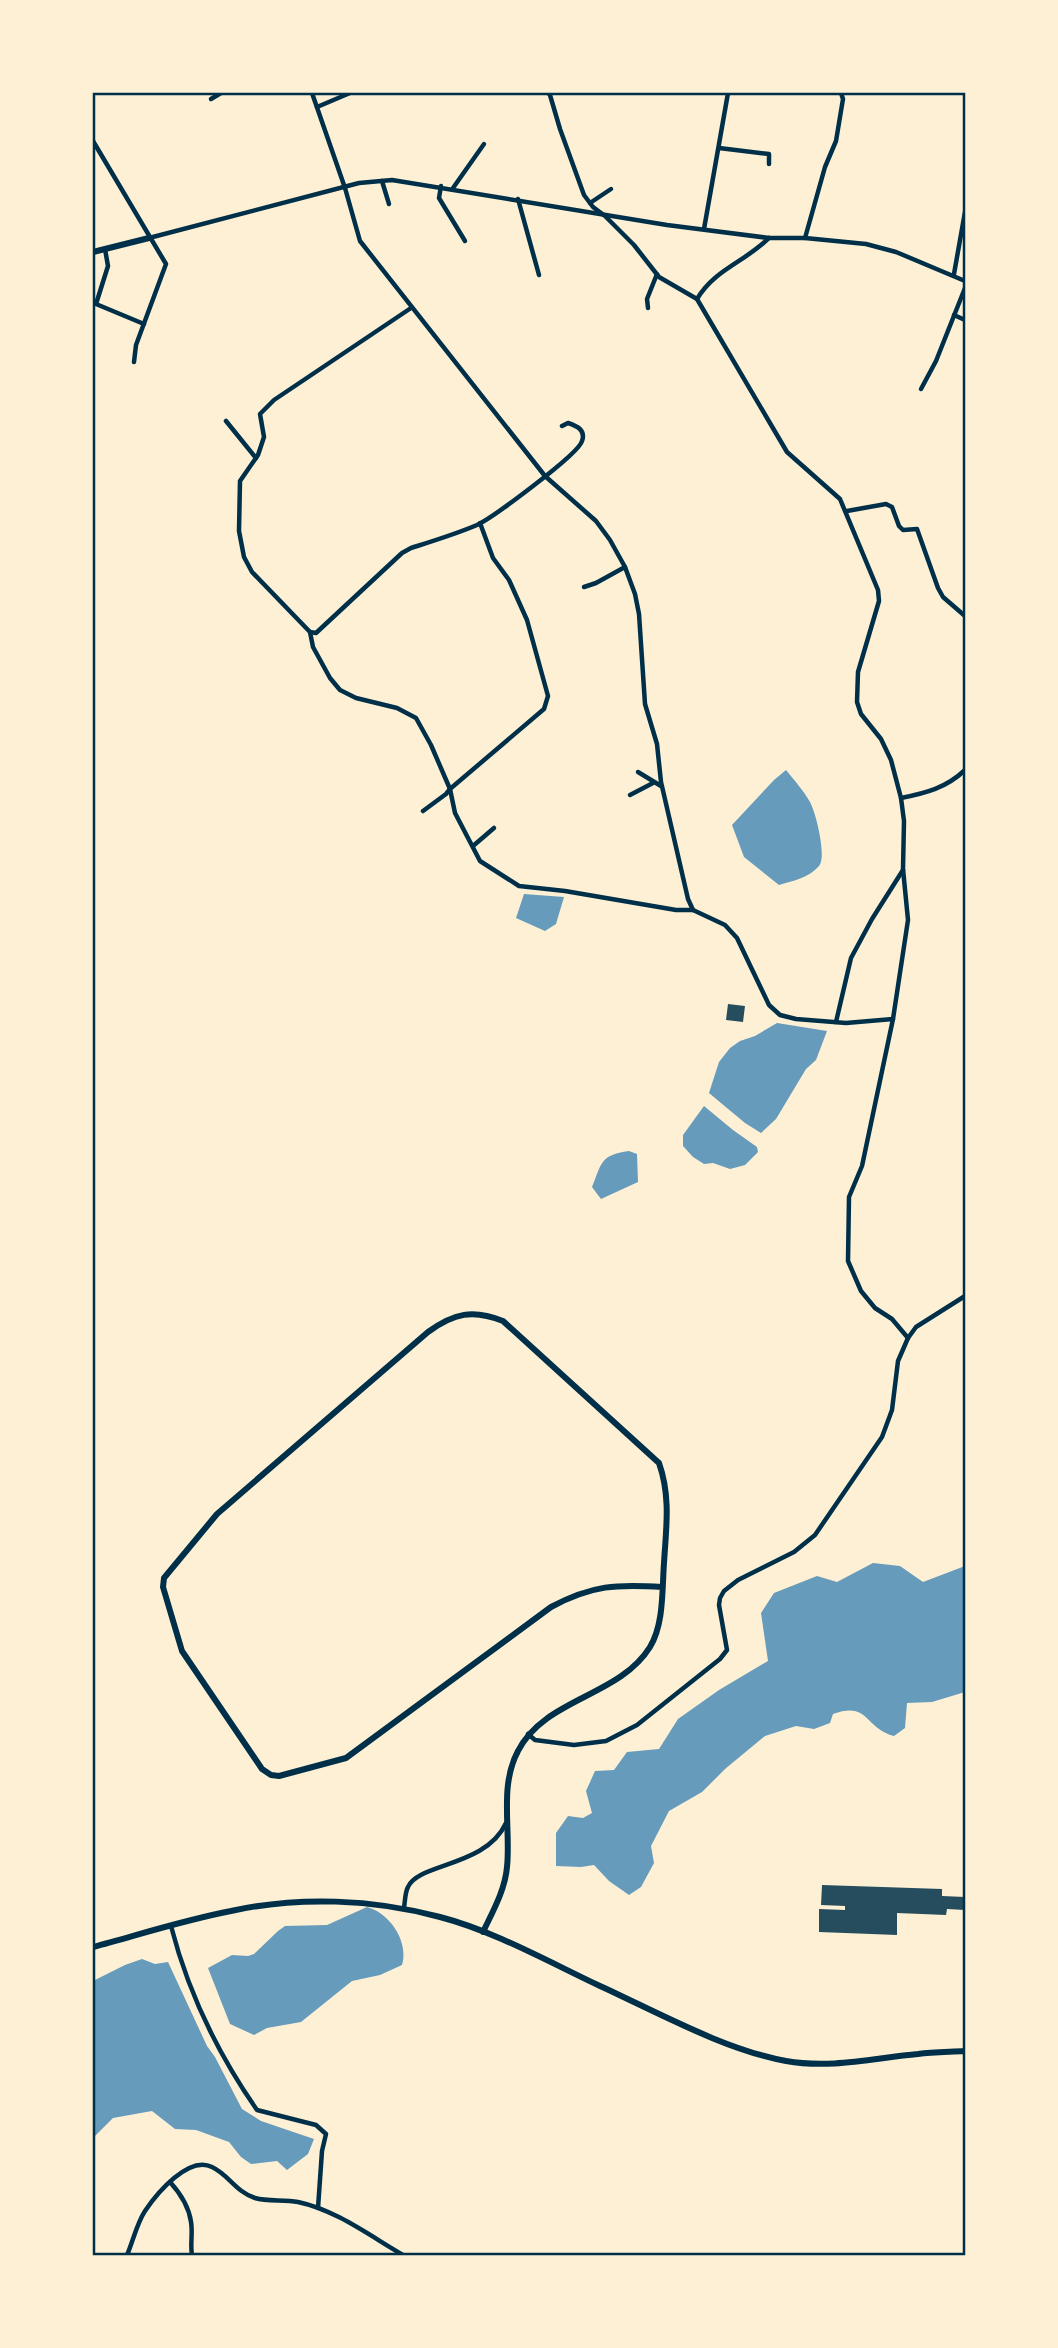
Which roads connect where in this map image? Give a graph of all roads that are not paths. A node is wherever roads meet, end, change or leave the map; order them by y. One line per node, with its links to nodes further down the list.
1 (221, 93): 7 (street)
2 (312, 93): 8 (street)
3 (350, 93): 8 (street)
4 (548, 93): 20 (street)
5 (729, 93): 11 (street)
6 (841, 93): 26 (street)
7 (211, 99)
8 (317, 107): 15 (street)
9 (93, 141): 24 (street)
10 (484, 144): 16 (street)
11 (719, 148): 12 (street); 23 (street)
12 (769, 164)
13 (381, 181): 14 (street); 15 (street); 19 (street)
14 (441, 186): 16 (street); 27 (street)
15 (345, 188): 24 (street); 37 (street)
16 (453, 188): 18 (street)
17 (611, 189): 20 (street)
18 (518, 200): 22 (street); 32 (street)
19 (389, 204)
20 (590, 204): 22 (street)
21 (965, 212): 31 (street)
22 (605, 216): 23 (street); 30 (street)
23 (704, 229): 25 (street)
24 (149, 237): 28 (street); 40 (street)
25 (769, 238): 26 (street); 35 (street)
26 (804, 238): 31 (street)
27 (465, 241)
28 (105, 249): 29 (street); 40 (street)
29 (93, 252)
30 (657, 274): 35 (street); 36 (street)
31 (954, 274): 33 (street)
32 (539, 275)
33 (965, 281)
34 (965, 288): 38 (street)
35 (697, 299): 47 (street)
36 (648, 307)
37 (411, 308): 45 (street); 46 (street)
38 (954, 315): 39 (street); 42 (street)
39 (965, 320)
40 (144, 324): 41 (street)
41 (134, 362)
42 (921, 388)
43 (226, 421): 45 (street)
44 (562, 426): 46 (street)
45 (256, 458): 52 (street)
46 (545, 476): 48 (street); 49 (street)
47 (847, 512): 51 (street); 59 (street)
48 (480, 523): 52 (street); 57 (street)
49 (625, 567): 50 (street); 56 (street)
50 (584, 587)
51 (965, 616)
52 (310, 632): 57 (street)
53 (965, 770): 59 (street)
54 (638, 772): 55 (street)
55 (653, 783): 56 (street); 58 (street)
56 (662, 786): 64 (street)
57 (450, 789): 60 (street); 62 (street)
58 (630, 795)
59 (901, 798): 63 (street)
60 (423, 811)
61 (494, 828): 62 (street)
62 (473, 846): 64 (street)
63 (903, 869): 65 (street); 66 (street)
64 (693, 910): 66 (street)
65 (894, 1019): 66 (street); 68 (street)
66 (836, 1022)
67 (965, 1296): 68 (street)
68 (908, 1338): 70 (street)
69 (662, 1587): 69 (street); 70 (street)
70 (528, 1734): 71 (street)
71 (508, 1819): 72 (street); 74 (street)
72 (404, 1908): 73 (street); 74 (street)
73 (171, 1926): 75 (street); 78 (street)
74 (483, 1932): 76 (street)
75 (93, 1947)
76 (965, 2051)
77 (170, 2182): 78 (street); 79 (street); 80 (street)
78 (318, 2208): 81 (street)
79 (127, 2255)
80 (192, 2255)
81 (403, 2255)

